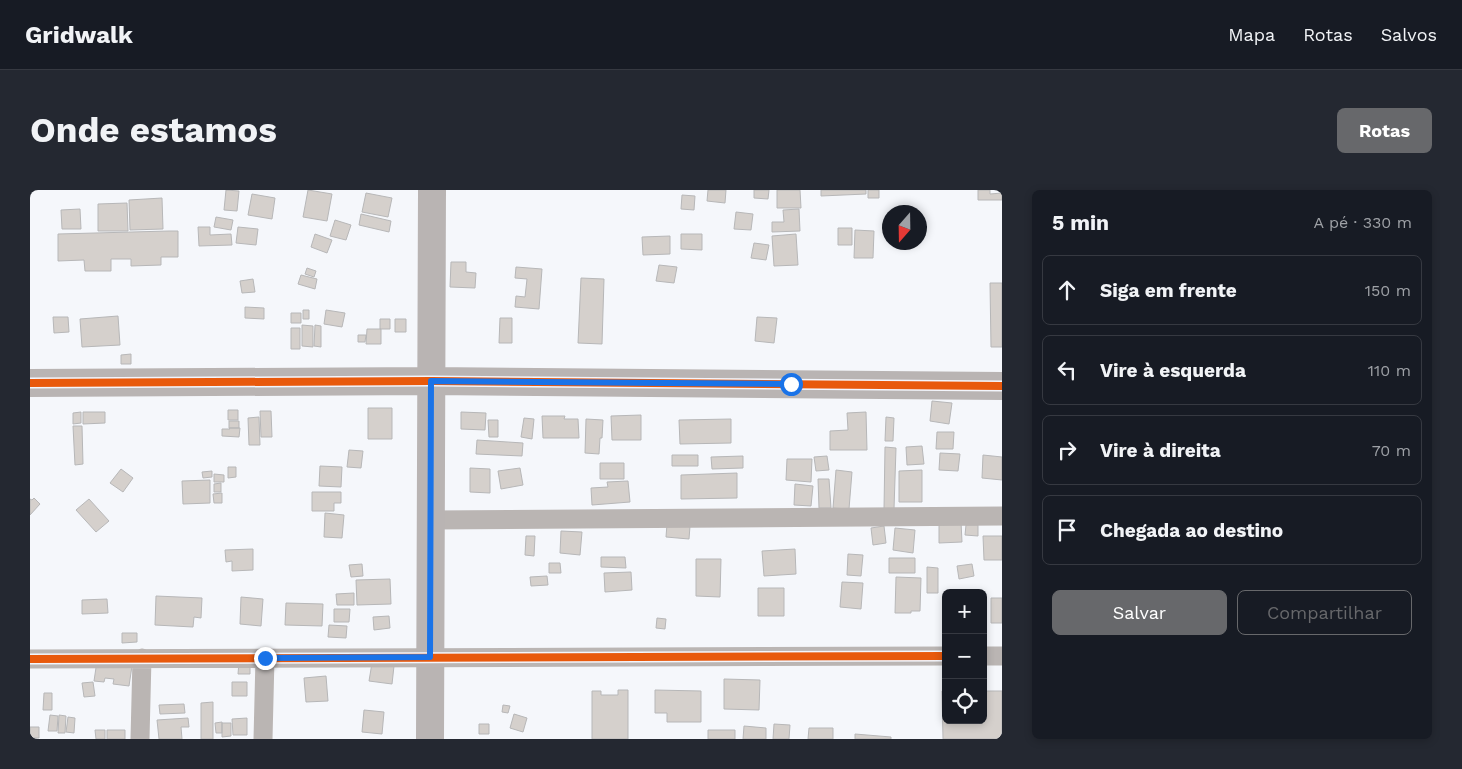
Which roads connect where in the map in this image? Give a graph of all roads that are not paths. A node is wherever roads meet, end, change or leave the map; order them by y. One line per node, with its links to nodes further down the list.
1 (432, 190): 2 (street)
2 (431, 381): 3 (street); 4 (street); 6 (street)
3 (30, 383)
4 (1002, 386)
5 (1002, 516): 6 (street)
6 (430, 520): 10 (street)
7 (942, 656): 10 (street)
8 (987, 656): 9 (street)
9 (1002, 656)
10 (430, 657): 12 (street); 16 (street)
11 (142, 658): 12 (street); 13 (street); 14 (street)
12 (265, 658): 15 (street)
13 (30, 659)
14 (140, 739)
15 (264, 739)
16 (430, 739)

